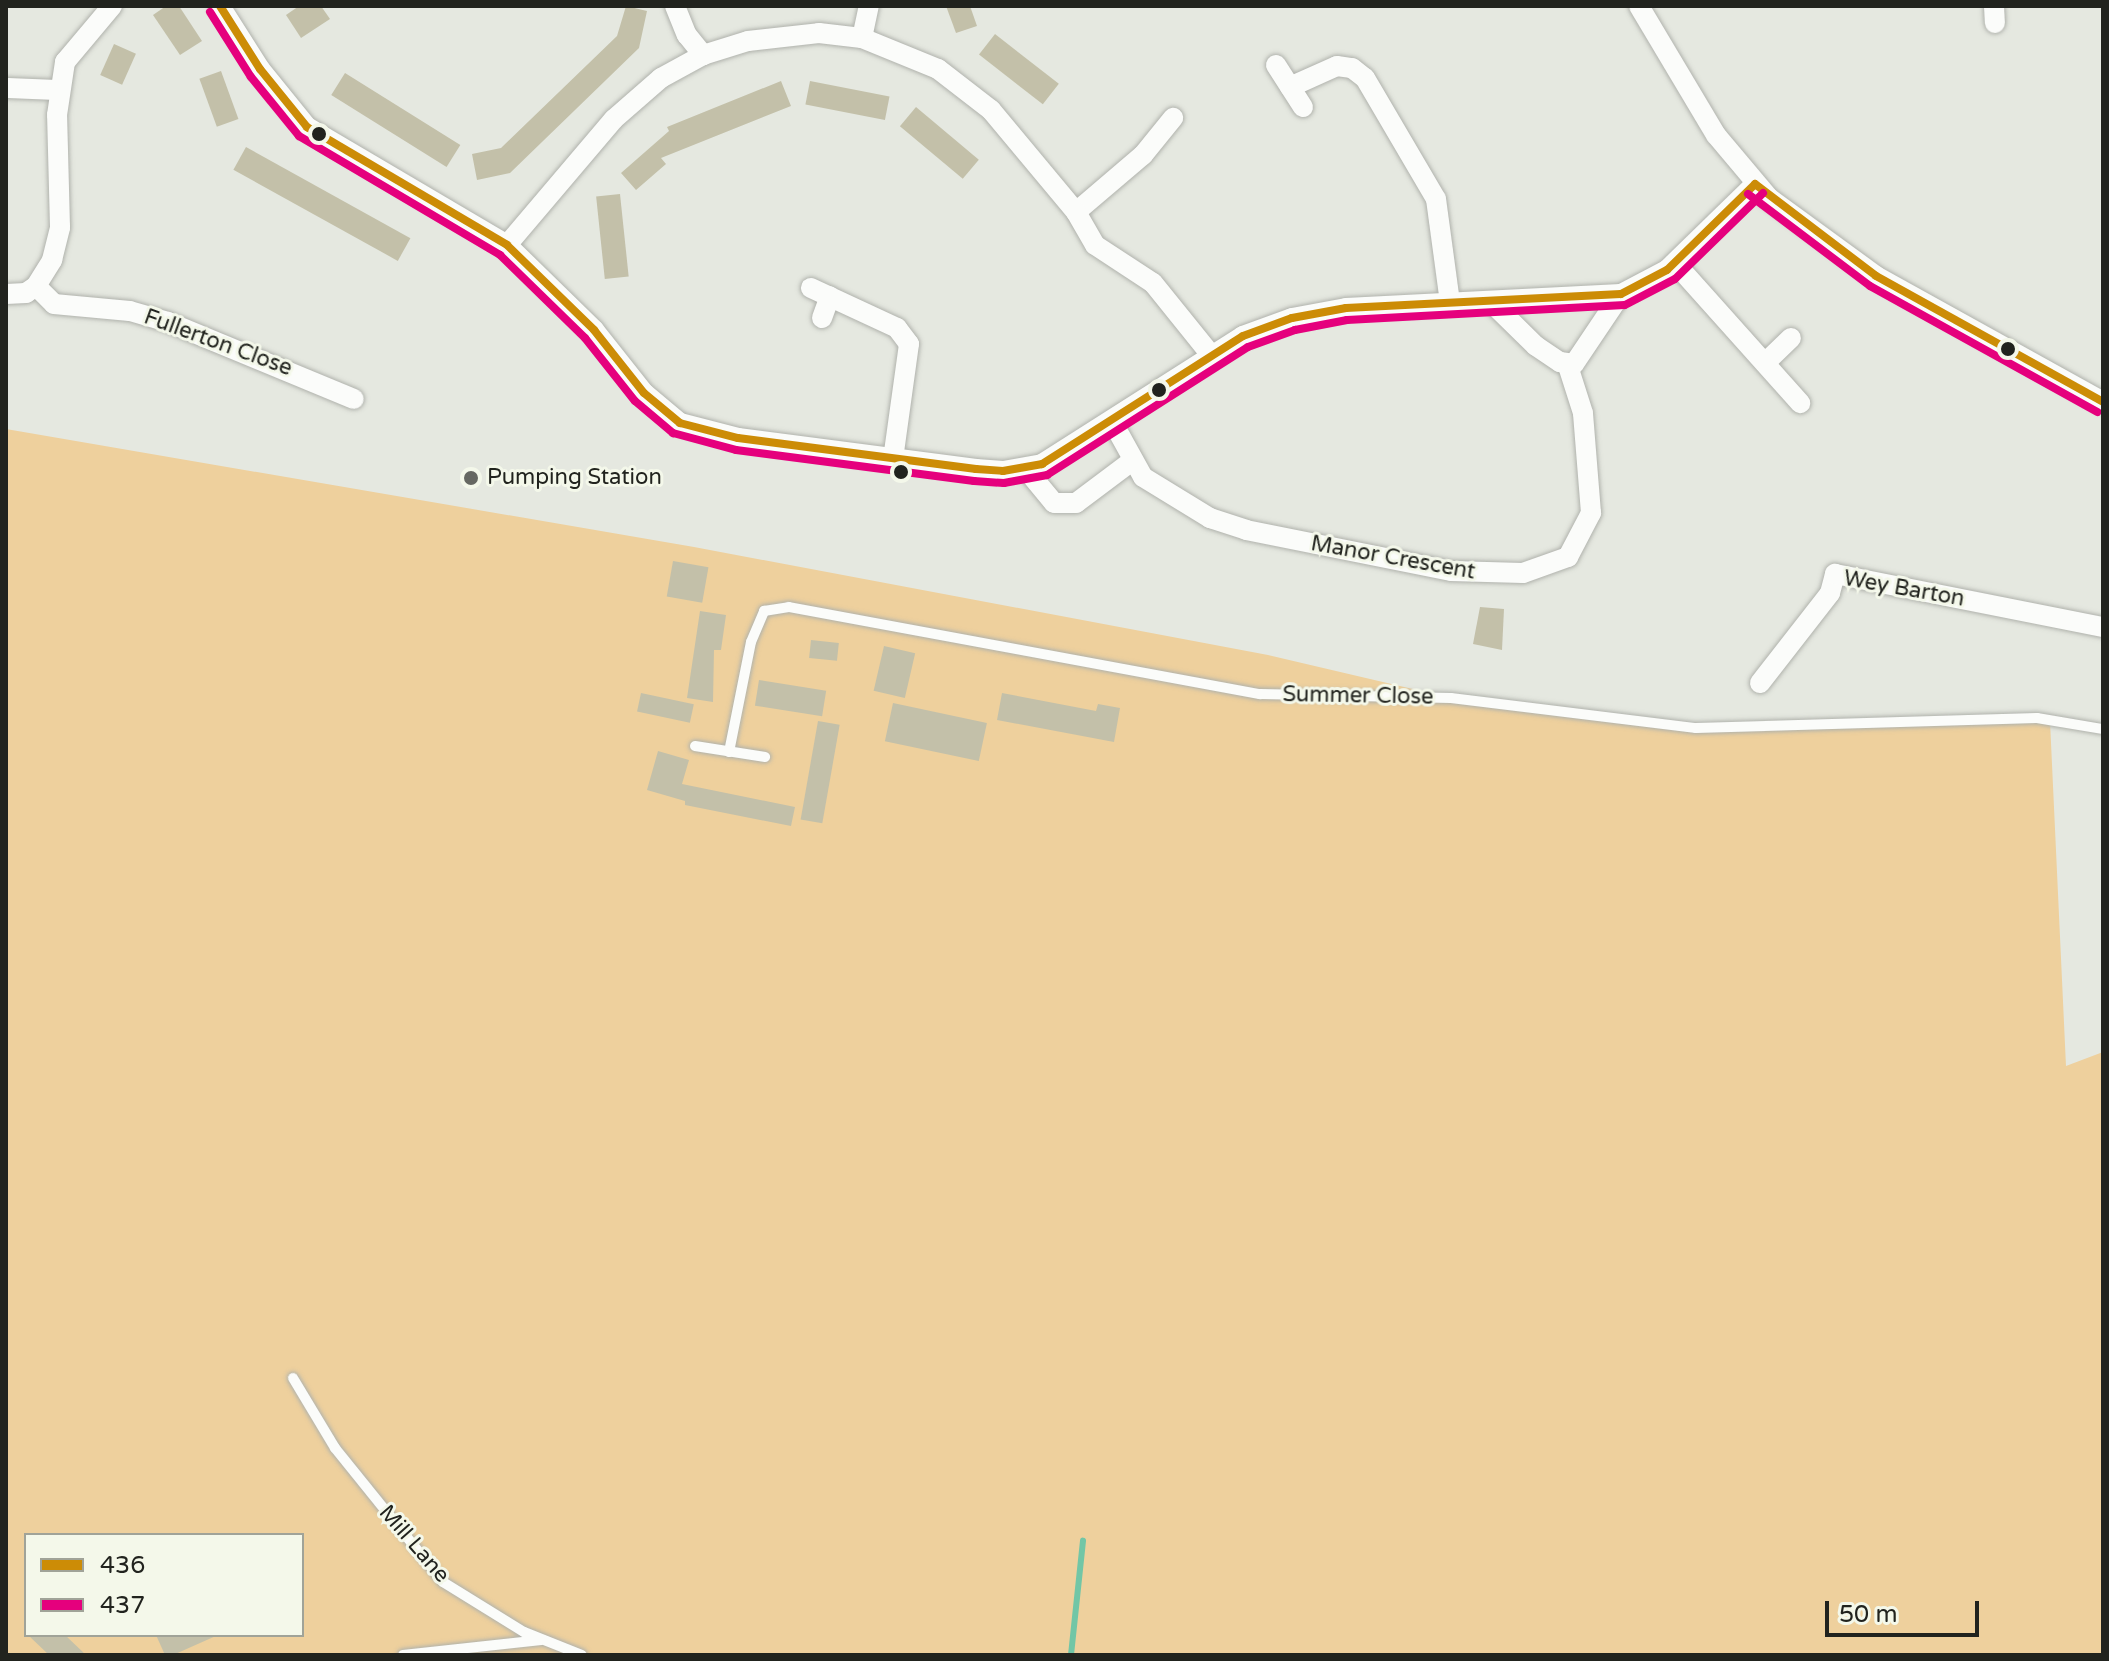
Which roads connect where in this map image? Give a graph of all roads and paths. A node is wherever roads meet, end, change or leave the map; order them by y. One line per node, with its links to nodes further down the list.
1 (112, 6): 11 (street)
2 (675, 6): 7 (street)
3 (869, 6): 6 (street)
4 (1639, 6): 14 (street)
5 (226, 8): 16 (street)
6 (862, 38): 7 (street); 15 (street)
7 (703, 55): 16 (street)
8 (1276, 65): 9 (street)
9 (1290, 87): 12 (street); 22 (street)
10 (6, 88): 11 (street)
11 (59, 90): 18 (street)
12 (1303, 107)
13 (1173, 118): 15 (street)
14 (1755, 184): 17 (street); 29 (street)
15 (1076, 212): 25 (street)
16 (507, 245): 32 (street)
17 (1675, 263): 20 (street); 27 (street)
18 (36, 286): 19 (street); 28 (street, Fullerton Close)
19 (6, 294)
20 (1621, 294): 21 (street); 26 (street)
21 (1490, 301): 22 (street); 26 (street)
22 (1450, 303): 25 (street)
23 (822, 318): 32 (street)
24 (1791, 338): 27 (street)
25 (1211, 355): 31 (street)
26 (1567, 363): 33 (street, Manor Crescent)
27 (1765, 363): 30 (street)
28 (354, 399)
29 (2103, 402)
30 (1800, 403)
31 (1112, 421): 33 (street, Manor Crescent); 34 (street)
32 (893, 459): 34 (street)
33 (1132, 461): 34 (street)
34 (1025, 468)
35 (2103, 627): 36 (street, Wey Barton)
36 (1760, 683)
37 (2103, 729): 39 (lane, Summer Close)
38 (695, 746): 39 (lane)
39 (729, 752): 40 (lane)
40 (765, 757)
41 (293, 1378): 42 (lane, Mill Lane)
42 (543, 1640): 43 (lane); 44 (lane, Mill Lane)
43 (403, 1655)
44 (582, 1655)

